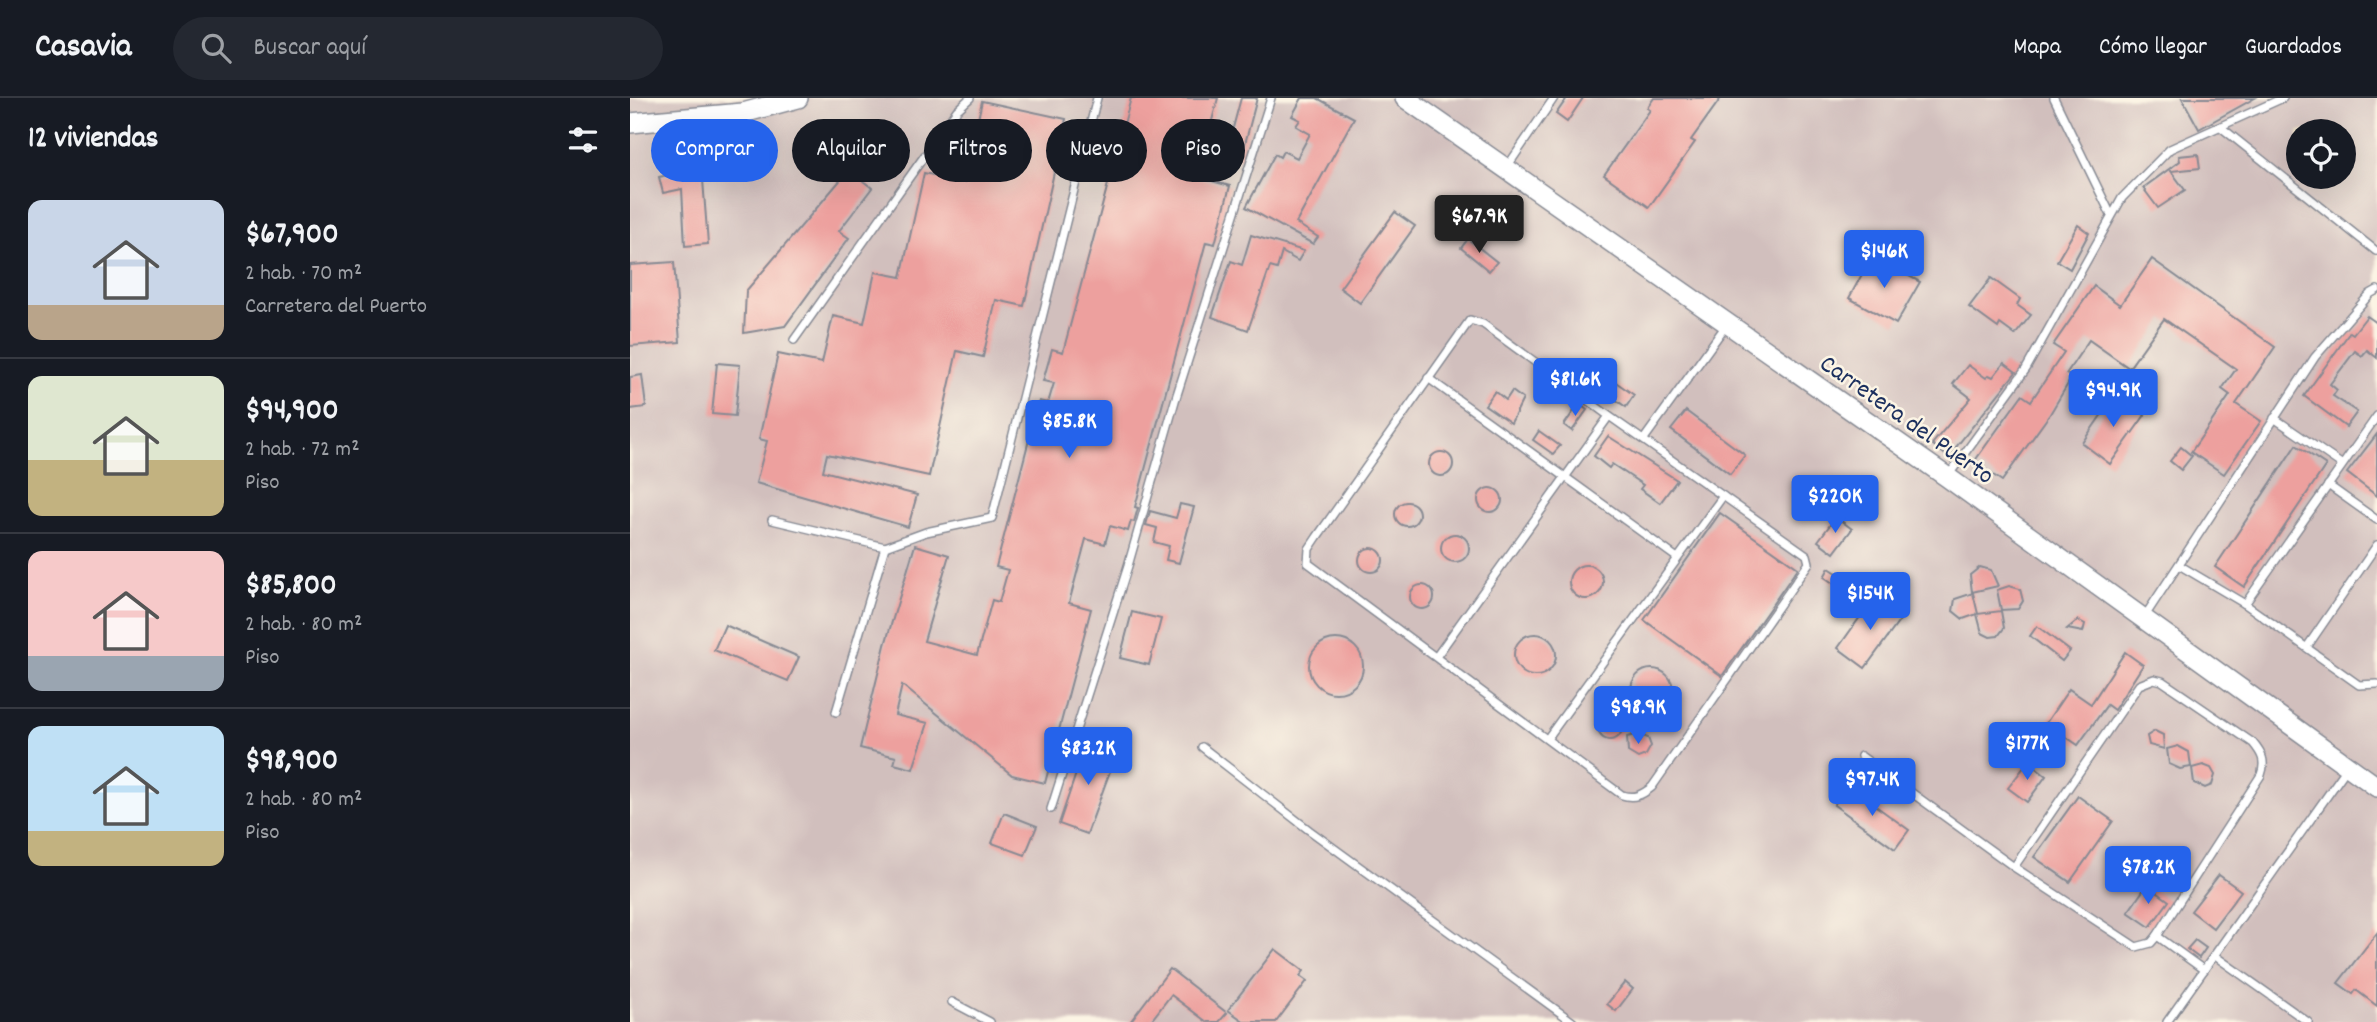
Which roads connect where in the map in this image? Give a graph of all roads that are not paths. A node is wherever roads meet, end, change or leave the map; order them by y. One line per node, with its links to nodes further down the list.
1 (798, 98): 9 (main road)
2 (970, 98): 16 (lane)
3 (1097, 98): 30 (lane)
4 (1272, 98): 44 (lane)
5 (1405, 98): 11 (main road, Carretera del Puerto)
6 (1554, 98): 11 (lane)
7 (2054, 98): 12 (lane)
8 (2283, 98): 10 (lane)
9 (630, 123)
10 (2222, 128): 12 (lane); 13 (lane)
11 (1507, 167): 15 (main road, Carretera del Puerto)
12 (2111, 215): 24 (lane)
13 (2375, 251)
14 (2377, 290): 20 (lane)
15 (1728, 323): 21 (lane); 24 (main road, Carretera del Puerto)
16 (794, 340)
17 (1428, 378): 18 (lane); 23 (lane); 36 (lane)
18 (1609, 416): 21 (lane); 23 (lane)
19 (2377, 416): 22 (lane)
20 (2274, 418): 22 (lane); 32 (lane)
21 (1644, 439): 26 (lane)
22 (2341, 464): 25 (lane)
23 (1566, 477): 31 (lane); 36 (lane)
24 (1947, 477): 34 (main road, Carretera del Puerto)
25 (2328, 485): 28 (lane); 33 (lane)
26 (1723, 496): 31 (lane); 39 (lane)
27 (772, 520): 30 (lane)
28 (2377, 520)
29 (2377, 545): 35 (lane)
30 (885, 547): 38 (lane)
31 (1676, 557): 39 (lane)
32 (2179, 565): 33 (lane); 34 (lane)
33 (2245, 604): 35 (lane)
34 (2143, 620): 42 (main road, Carretera del Puerto)
35 (2307, 647): 37 (lane)
36 (1436, 657): 39 (lane)
37 (2377, 684)
38 (836, 712)
39 (1547, 739)
40 (1202, 747): 51 (lane)
41 (1861, 756): 45 (lane)
42 (2348, 767): 43 (main road, Carretera del Puerto); 47 (lane)
43 (2377, 787)
44 (1052, 809)
45 (2014, 867): 46 (lane); 46 (lane)
46 (2157, 936): 48 (lane)
47 (2216, 956): 48 (lane); 53 (lane)
48 (2204, 970): 52 (lane)
49 (952, 1002): 50 (lane)
50 (990, 1022)
51 (1573, 1022)
52 (2167, 1022)
53 (2308, 1022)

